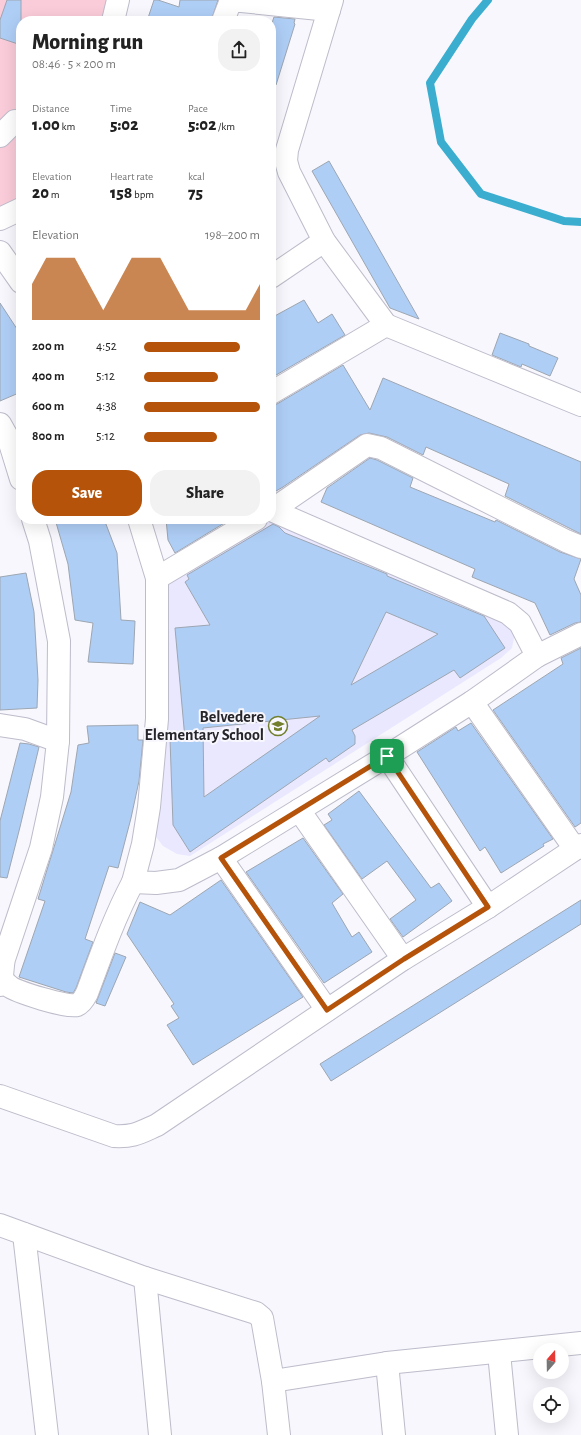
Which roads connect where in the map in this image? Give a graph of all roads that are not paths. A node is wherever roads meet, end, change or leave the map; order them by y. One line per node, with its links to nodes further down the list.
1 (118, 0): 3 (street)
2 (330, 5): 4 (street); 7 (street)
3 (113, 16)
4 (225, 16)
5 (16, 211): 6 (street)
6 (0, 219)
7 (324, 241): 9 (street); 11 (street)
8 (0, 252): 10 (street)
9 (276, 274)
10 (16, 275)
11 (386, 325): 12 (street); 13 (street)
12 (276, 390)
13 (581, 405)
14 (7, 435): 15 (street)
15 (16, 463)
16 (276, 506): 21 (street)
17 (276, 517): 24 (street)
18 (35, 524): 27 (street)
19 (141, 524): 22 (street)
20 (248, 524): 22 (street)
21 (581, 547)
22 (157, 578): 32 (street)
23 (581, 634): 24 (street)
24 (537, 656): 25 (street)
25 (472, 702): 28 (street); 30 (street)
26 (0, 725): 27 (street)
27 (58, 740): 35 (street)
28 (387, 756): 29 (street); 33 (street)
29 (299, 810): 31 (street); 34 (street)
30 (578, 847): 33 (street)
31 (221, 858): 32 (street); 36 (street)
32 (133, 882): 35 (street)
33 (488, 907): 34 (street)
34 (404, 959): 36 (street)
35 (1, 982)
36 (327, 1010): 37 (street)
37 (0, 1096)
38 (0, 1225): 39 (street)
39 (24, 1234): 40 (street); 45 (street)
40 (145, 1278): 44 (street); 46 (street)
41 (581, 1343): 42 (street)
42 (499, 1353): 43 (street); 49 (street)
43 (387, 1363): 44 (street); 48 (street)
44 (273, 1381): 47 (street)
45 (47, 1435)
46 (160, 1435)
47 (279, 1435)
48 (394, 1435)
49 (507, 1435)

